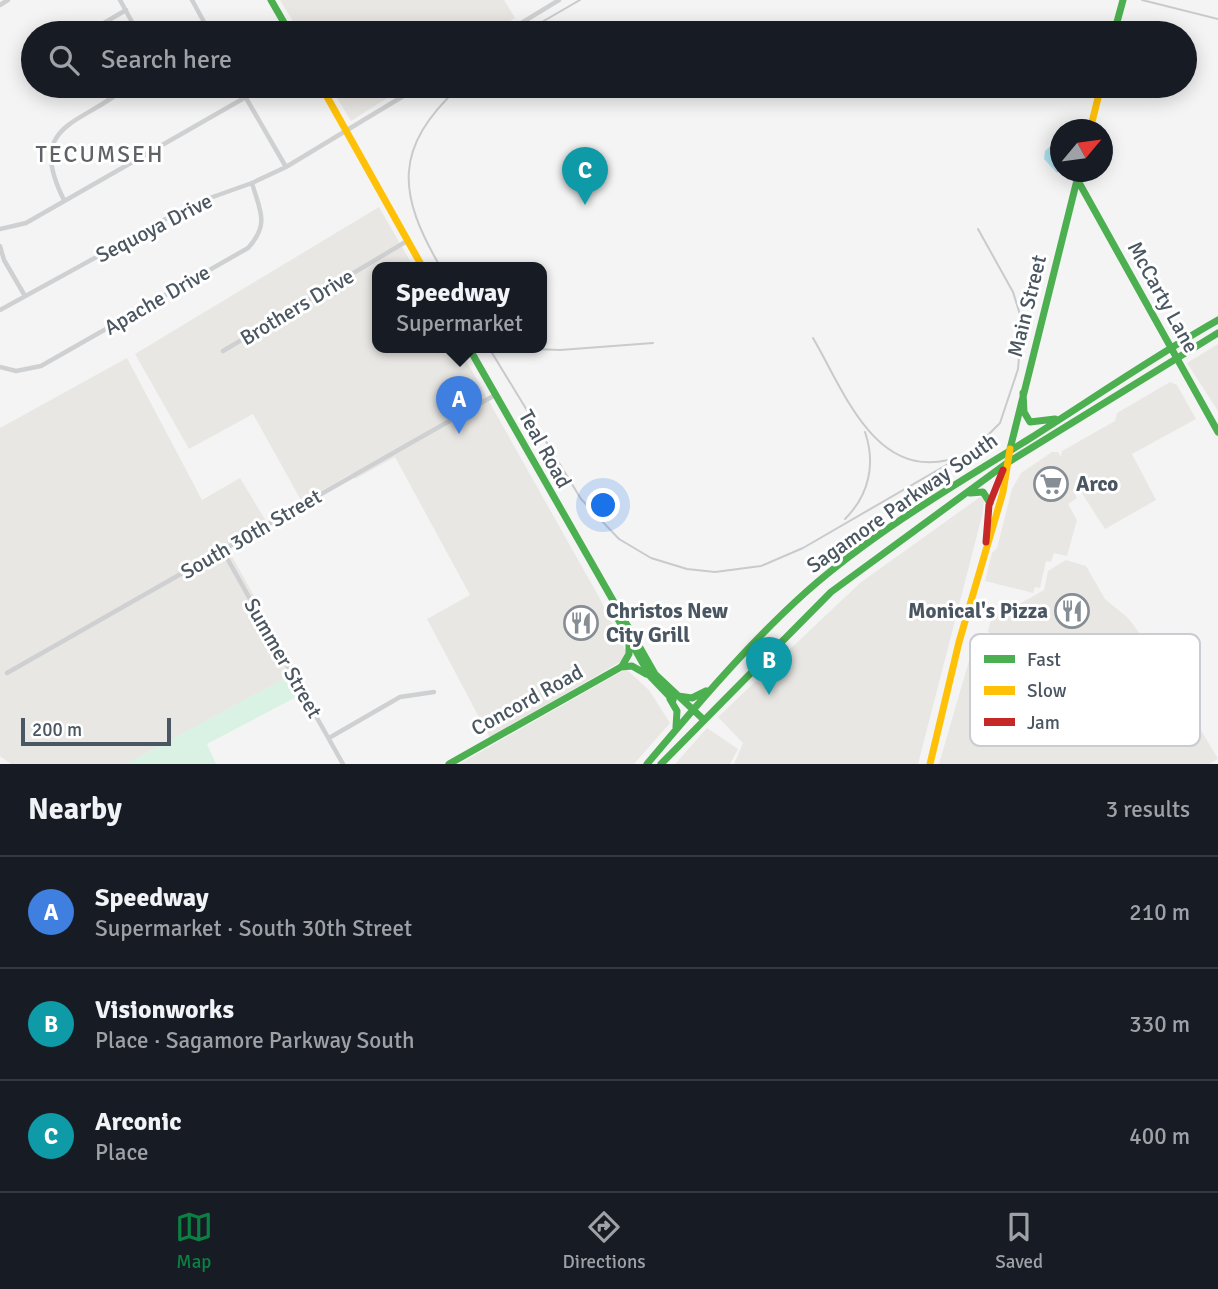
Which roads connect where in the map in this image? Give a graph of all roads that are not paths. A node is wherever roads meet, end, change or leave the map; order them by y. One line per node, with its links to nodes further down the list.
1 (8, 0): 7 (street)
2 (120, 0): 8 (street)
3 (192, 0): 11 (street)
4 (271, 0): 12 (main road)
5 (559, 0): 13 (street)
6 (1123, 0): 14 (main road)
7 (0, 5)
8 (125, 10): 9 (street); 10 (street)
9 (106, 21)
10 (131, 21)
11 (203, 21)
12 (283, 21)
13 (525, 21)
14 (1117, 21)
15 (107, 98): 27 (street)
16 (244, 98): 27 (street)
17 (247, 98): 23 (street)
18 (328, 98): 22 (main road)
19 (401, 98): 22 (street, Sequoya Drive)
20 (1098, 98): 21 (main road)
21 (1093, 119)
22 (347, 131): 23 (street, Sequoya Drive); 29 (main road)
23 (286, 167): 26 (street, Sequoya Drive)
24 (1076, 182): 41 (main road, Main Street)
25 (1082, 182): 36 (main road, McCarty Lane)
26 (252, 183): 32 (street, Sequoya Drive); 40 (street, Apache Drive)
27 (64, 200): 28 (street)
28 (0, 229)
29 (408, 240): 31 (main road); 37 (street, Brothers Drive)
30 (0, 246): 32 (street)
31 (420, 262)
32 (25, 296): 33 (street, Sequoya Drive)
33 (0, 310)
34 (1218, 320): 36 (main road, Sagamore Parkway South)
35 (1218, 334): 39 (main road, Sagamore Parkway South)
36 (1170, 347): 39 (main road, McCarty Lane); 43 (main road, Sagamore Parkway South)
37 (223, 351)
38 (471, 353): 42 (main road, Teal Road)
39 (1176, 358): 44 (main road, McCarty Lane); 46 (main road, Sagamore Parkway South)
40 (0, 368)
41 (1023, 393): 43 (main road); 45 (main road, Main Street)
42 (495, 395): 50 (street, South 30th Street); 51 (main road, Teal Road)
43 (1056, 419): 45 (main road, Sagamore Parkway South)
44 (1218, 432)
45 (1010, 449): 46 (main road, Main Street); 56 (main road, Sagamore Parkway South)
46 (1007, 463): 47 (main road, Sagamore Parkway South); 48 (main road); 49 (main road)
47 (962, 496): 48 (main road); 60 (main road, Sagamore Parkway South)
48 (990, 506): 49 (main road)
49 (986, 542): 67 (main road)
50 (223, 551): 54 (street, South 30th Street); 62 (street, Summer Street)
51 (612, 603): 52 (main road, Teal Road); 58 (main road, Teal Road)
52 (628, 638): 53 (main road); 55 (main road, Teal Road)
53 (621, 667): 55 (main road); 64 (main road, Concord Road)
54 (7, 673)
55 (650, 677): 58 (main road, Teal Road)
56 (718, 682): 58 (main road); 59 (main road, Sagamore Parkway South)
57 (434, 692): 62 (street)
58 (668, 694): 59 (main road, Teal Road); 61 (main road)
59 (692, 709): 60 (main road, Teal Road); 61 (main road, Sagamore Parkway South)
60 (703, 719): 66 (main road, Sagamore Parkway South)
61 (674, 731): 65 (main road, Sagamore Parkway South)
62 (329, 738): 63 (street, Summer Street)
63 (343, 764)
64 (449, 764)
65 (647, 764)
66 (661, 764)
67 (930, 764)

